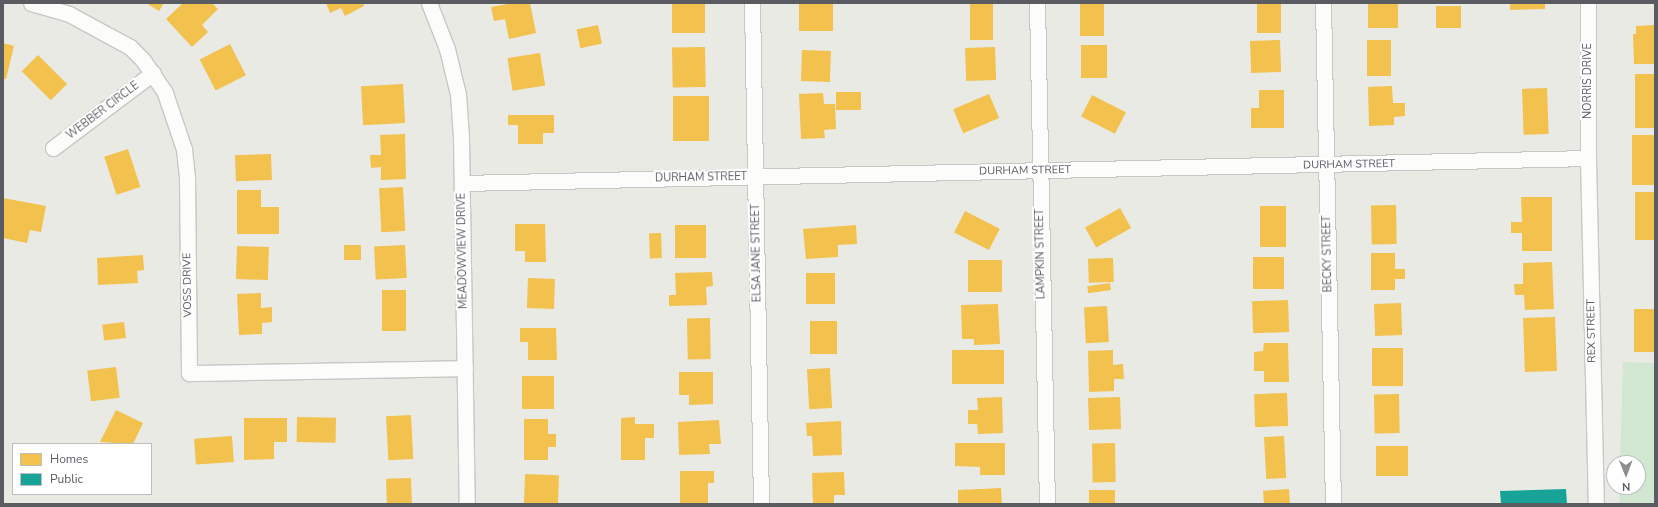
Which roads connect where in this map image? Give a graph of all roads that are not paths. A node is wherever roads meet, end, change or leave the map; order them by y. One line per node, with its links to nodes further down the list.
1 (31, 3): 7 (street, VOSS DRIVE)
2 (429, 3): 13 (street, MEADOWVIEW DRIVE)
3 (752, 3): 12 (street, ELSA JANE STREET)
4 (1037, 3): 11 (street, LAMPKIN STREET)
5 (1324, 3): 10 (street, BECKY STREET)
6 (1588, 3): 9 (street, NORRIS DRIVE)
7 (152, 74): 8 (street, WEBBER CIRCLE); 14 (street, VOSS DRIVE)
8 (53, 148)
9 (1588, 158): 10 (street, DURHAM STREET); 19 (street, REX STREET)
10 (1326, 166): 11 (street, DURHAM STREET); 18 (street, BECKY STREET)
11 (1039, 170): 12 (street, DURHAM STREET); 17 (street, LAMPKIN STREET)
12 (755, 176): 13 (street, DURHAM STREET); 16 (street, ELSA JANE STREET)
13 (462, 183): 14 (street, MEADOWVIEW DRIVE)
14 (465, 368): 15 (street, MEADOWVIEW DRIVE)
15 (468, 504)
16 (761, 504)
17 (1047, 504)
18 (1333, 504)
19 (1596, 504)

